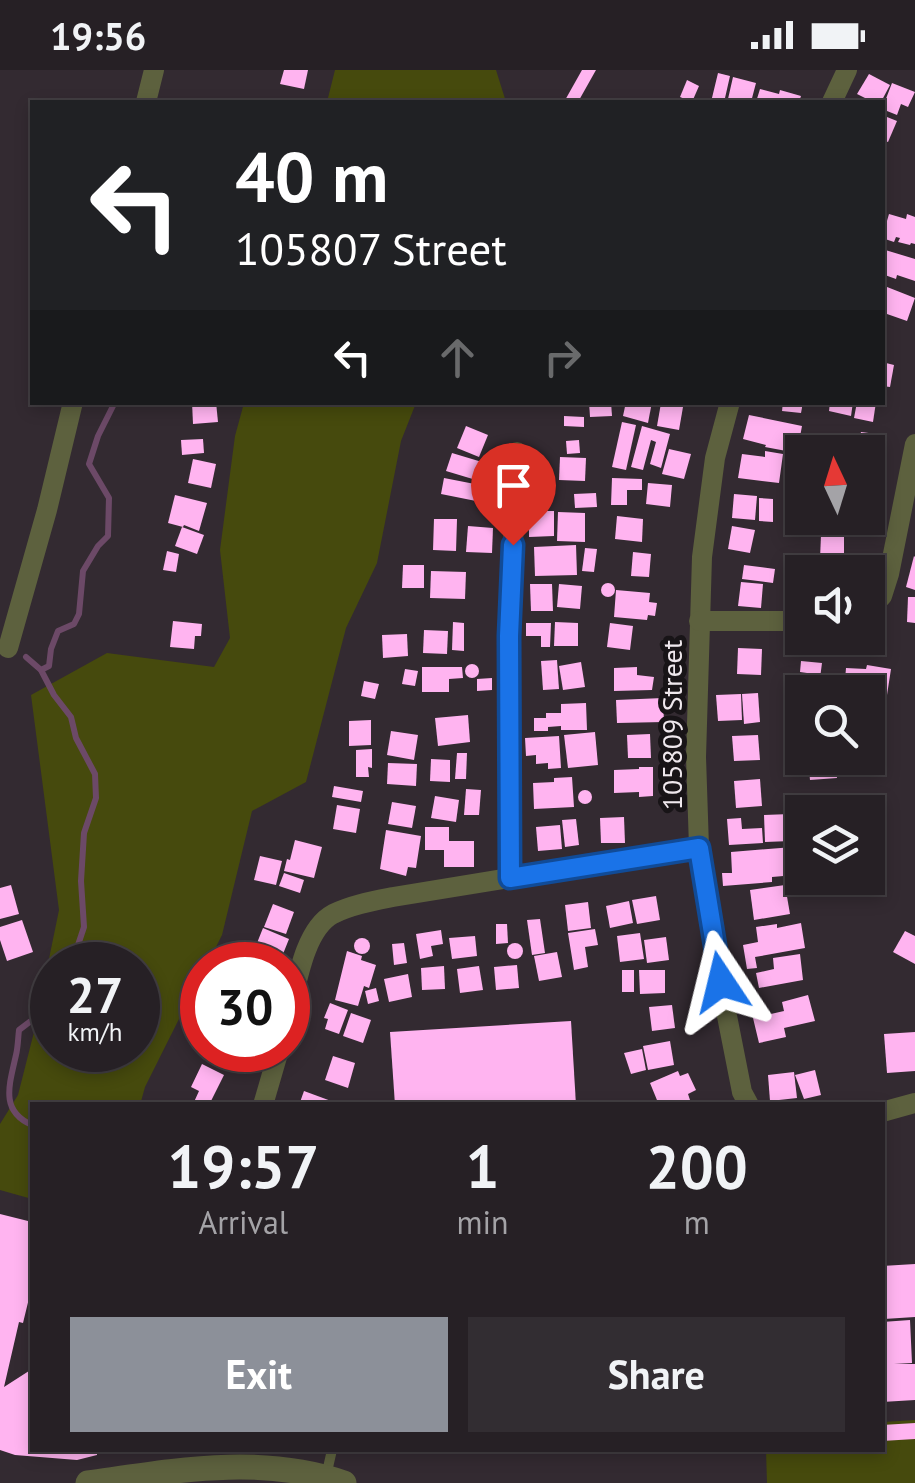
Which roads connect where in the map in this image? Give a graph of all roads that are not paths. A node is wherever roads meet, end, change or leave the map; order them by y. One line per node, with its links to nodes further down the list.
1 (154, 70): 3 (street)
2 (846, 70): 4 (street)
3 (146, 100)
4 (833, 100)
5 (72, 405): 12 (street)
6 (729, 405): 10 (street, 105809 Street)
7 (915, 444): 9 (street)
8 (518, 452): 14 (street)
9 (885, 587)
10 (699, 621): 11 (street); 13 (street, 105809 Street)
11 (785, 621)
12 (8, 648)
13 (699, 848): 14 (street); 18 (street, 105809 Street)
14 (510, 878): 15 (street)
15 (309, 942)
16 (273, 1072): 17 (street)
17 (264, 1102)
18 (747, 1102)
19 (915, 1103): 20 (street)
20 (885, 1111)
21 (332, 1452): 22 (lane)
22 (334, 1480): 23 (street)
23 (88, 1483)

